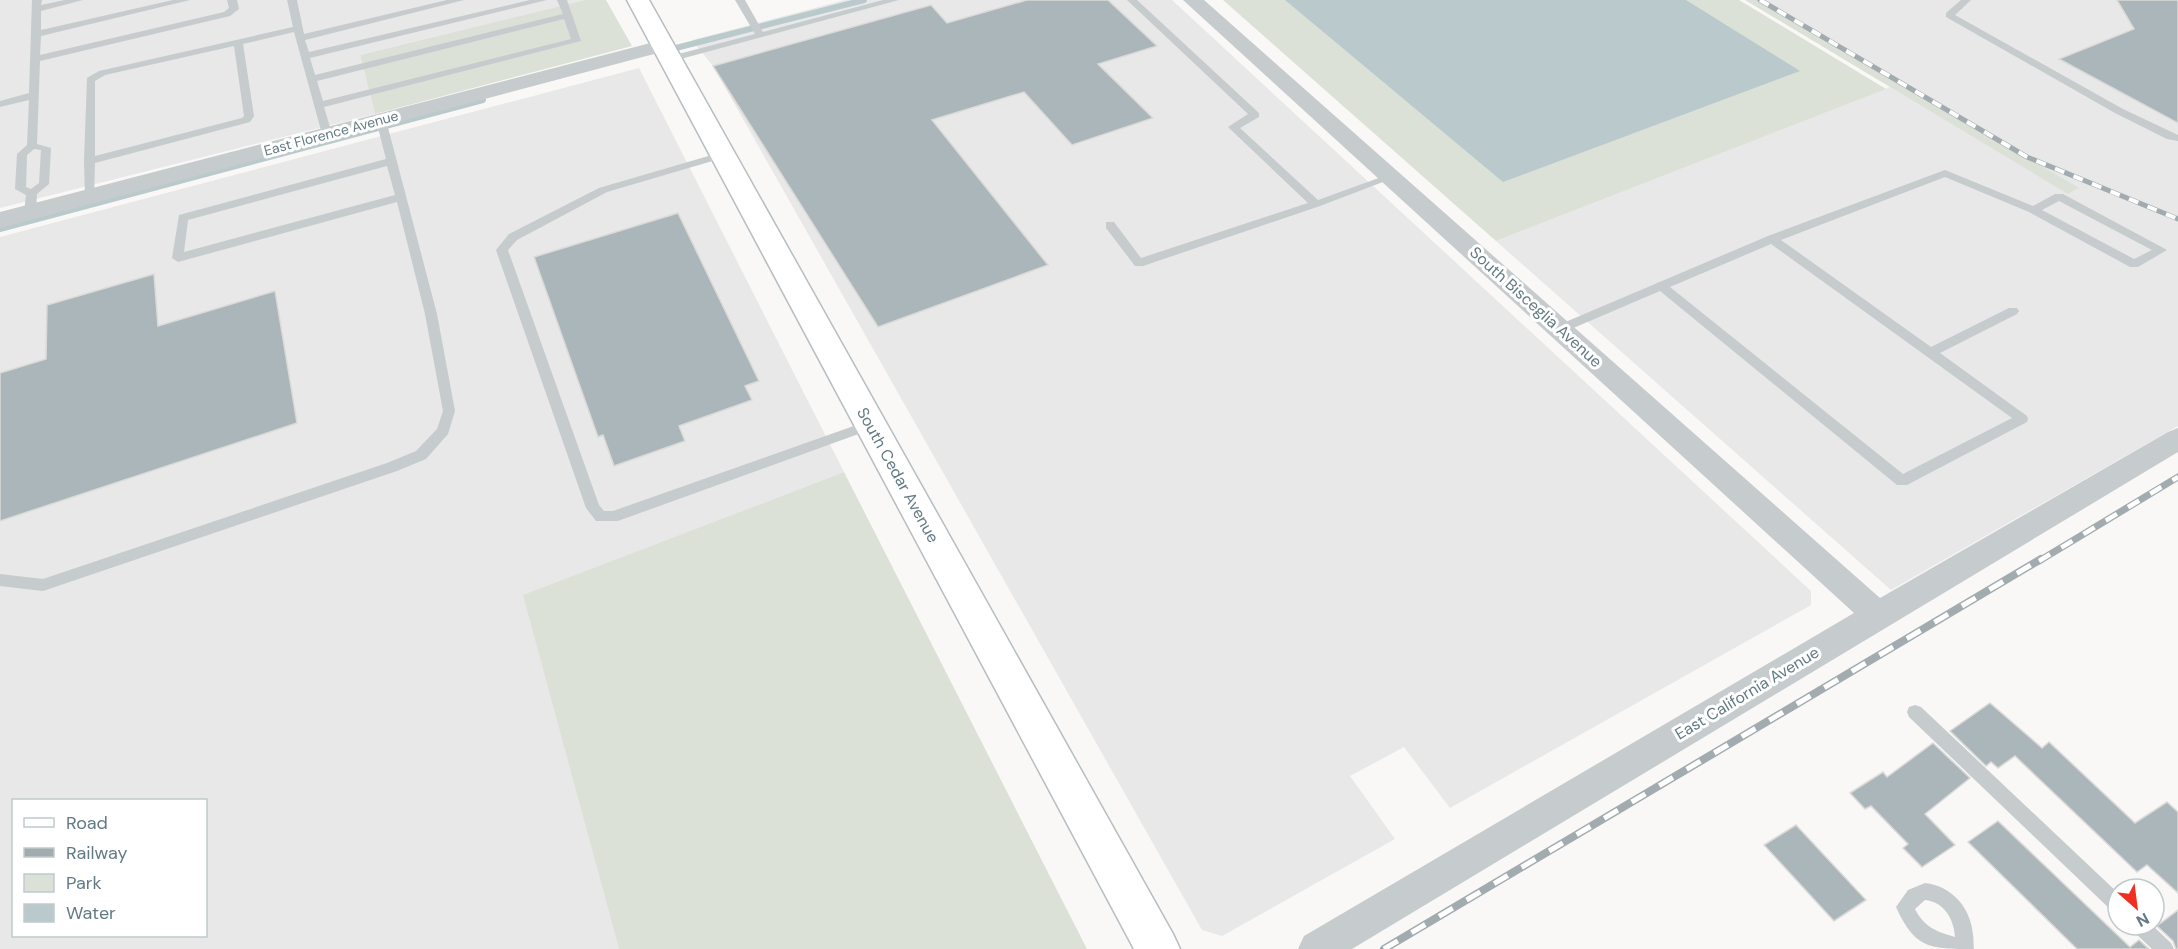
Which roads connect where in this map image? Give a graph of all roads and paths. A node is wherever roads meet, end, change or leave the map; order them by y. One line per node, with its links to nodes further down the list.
1 (78, 0): 14 (lane)
2 (185, 0): 17 (lane)
3 (232, 0): 22 (lane)
4 (292, 0): 16 (lane)
5 (459, 0): 16 (lane)
6 (542, 0): 21 (lane)
7 (562, 0): 15 (lane)
8 (638, 0): 20 (main road, South Cedar Avenue)
9 (740, 0): 18 (lane)
10 (894, 0): 18 (lane)
11 (1132, 0): 38 (lane)
12 (1193, 0): 34 (street, South Bisceglia Avenue)
13 (1966, 0): 29 (lane)
14 (37, 4): 17 (lane)
15 (568, 15): 23 (lane); 26 (lane)
16 (299, 33): 19 (lane); 21 (lane)
17 (36, 34): 22 (lane)
18 (760, 35): 20 (lane)
19 (238, 42): 32 (lane); 32 (lane)
20 (666, 53): 27 (street, East Florence Avenue); 31 (main road, South Cedar Avenue)
21 (305, 56): 23 (lane)
22 (35, 59): 24 (lane)
23 (312, 79): 26 (lane)
24 (34, 94): 25 (lane); 30 (lane)
25 (0, 104)
26 (319, 105): 28 (lane)
27 (381, 120): 28 (street, East Florence Avenue); 33 (lane)
28 (327, 134): 35 (street, East Florence Avenue)
29 (2178, 138)
30 (32, 146): 37 (lane); 37 (lane)
31 (722, 155): 47 (main road, South Cedar Avenue); 47 (lane)
32 (89, 161): 35 (lane)
33 (392, 161): 36 (lane); 36 (lane)
34 (1391, 177): 38 (lane); 45 (street, South Bisceglia Avenue)
35 (89, 197): 37 (street, East Florence Avenue)
36 (401, 197): 49 (lane)
37 (31, 202): 40 (street, East Florence Avenue)
38 (1316, 204): 41 (lane)
39 (2033, 210): 39 (lane); 42 (lane)
40 (0, 220)
41 (1110, 225)
42 (1772, 239): 43 (lane); 46 (lane)
43 (1661, 286): 45 (lane); 46 (lane)
44 (2013, 311): 46 (lane)
45 (1560, 329): 50 (street, South Bisceglia Avenue)
46 (1930, 353)
47 (870, 425): 54 (main road, South Cedar Avenue)
48 (2178, 440): 50 (street, East California Avenue)
49 (0, 580)
50 (1878, 615): 55 (street, East California Avenue)
51 (1915, 712): 52 (lane)
52 (2106, 894)
53 (2152, 937): 56 (lane)
54 (1158, 949)
55 (1317, 949)
56 (2165, 949)

